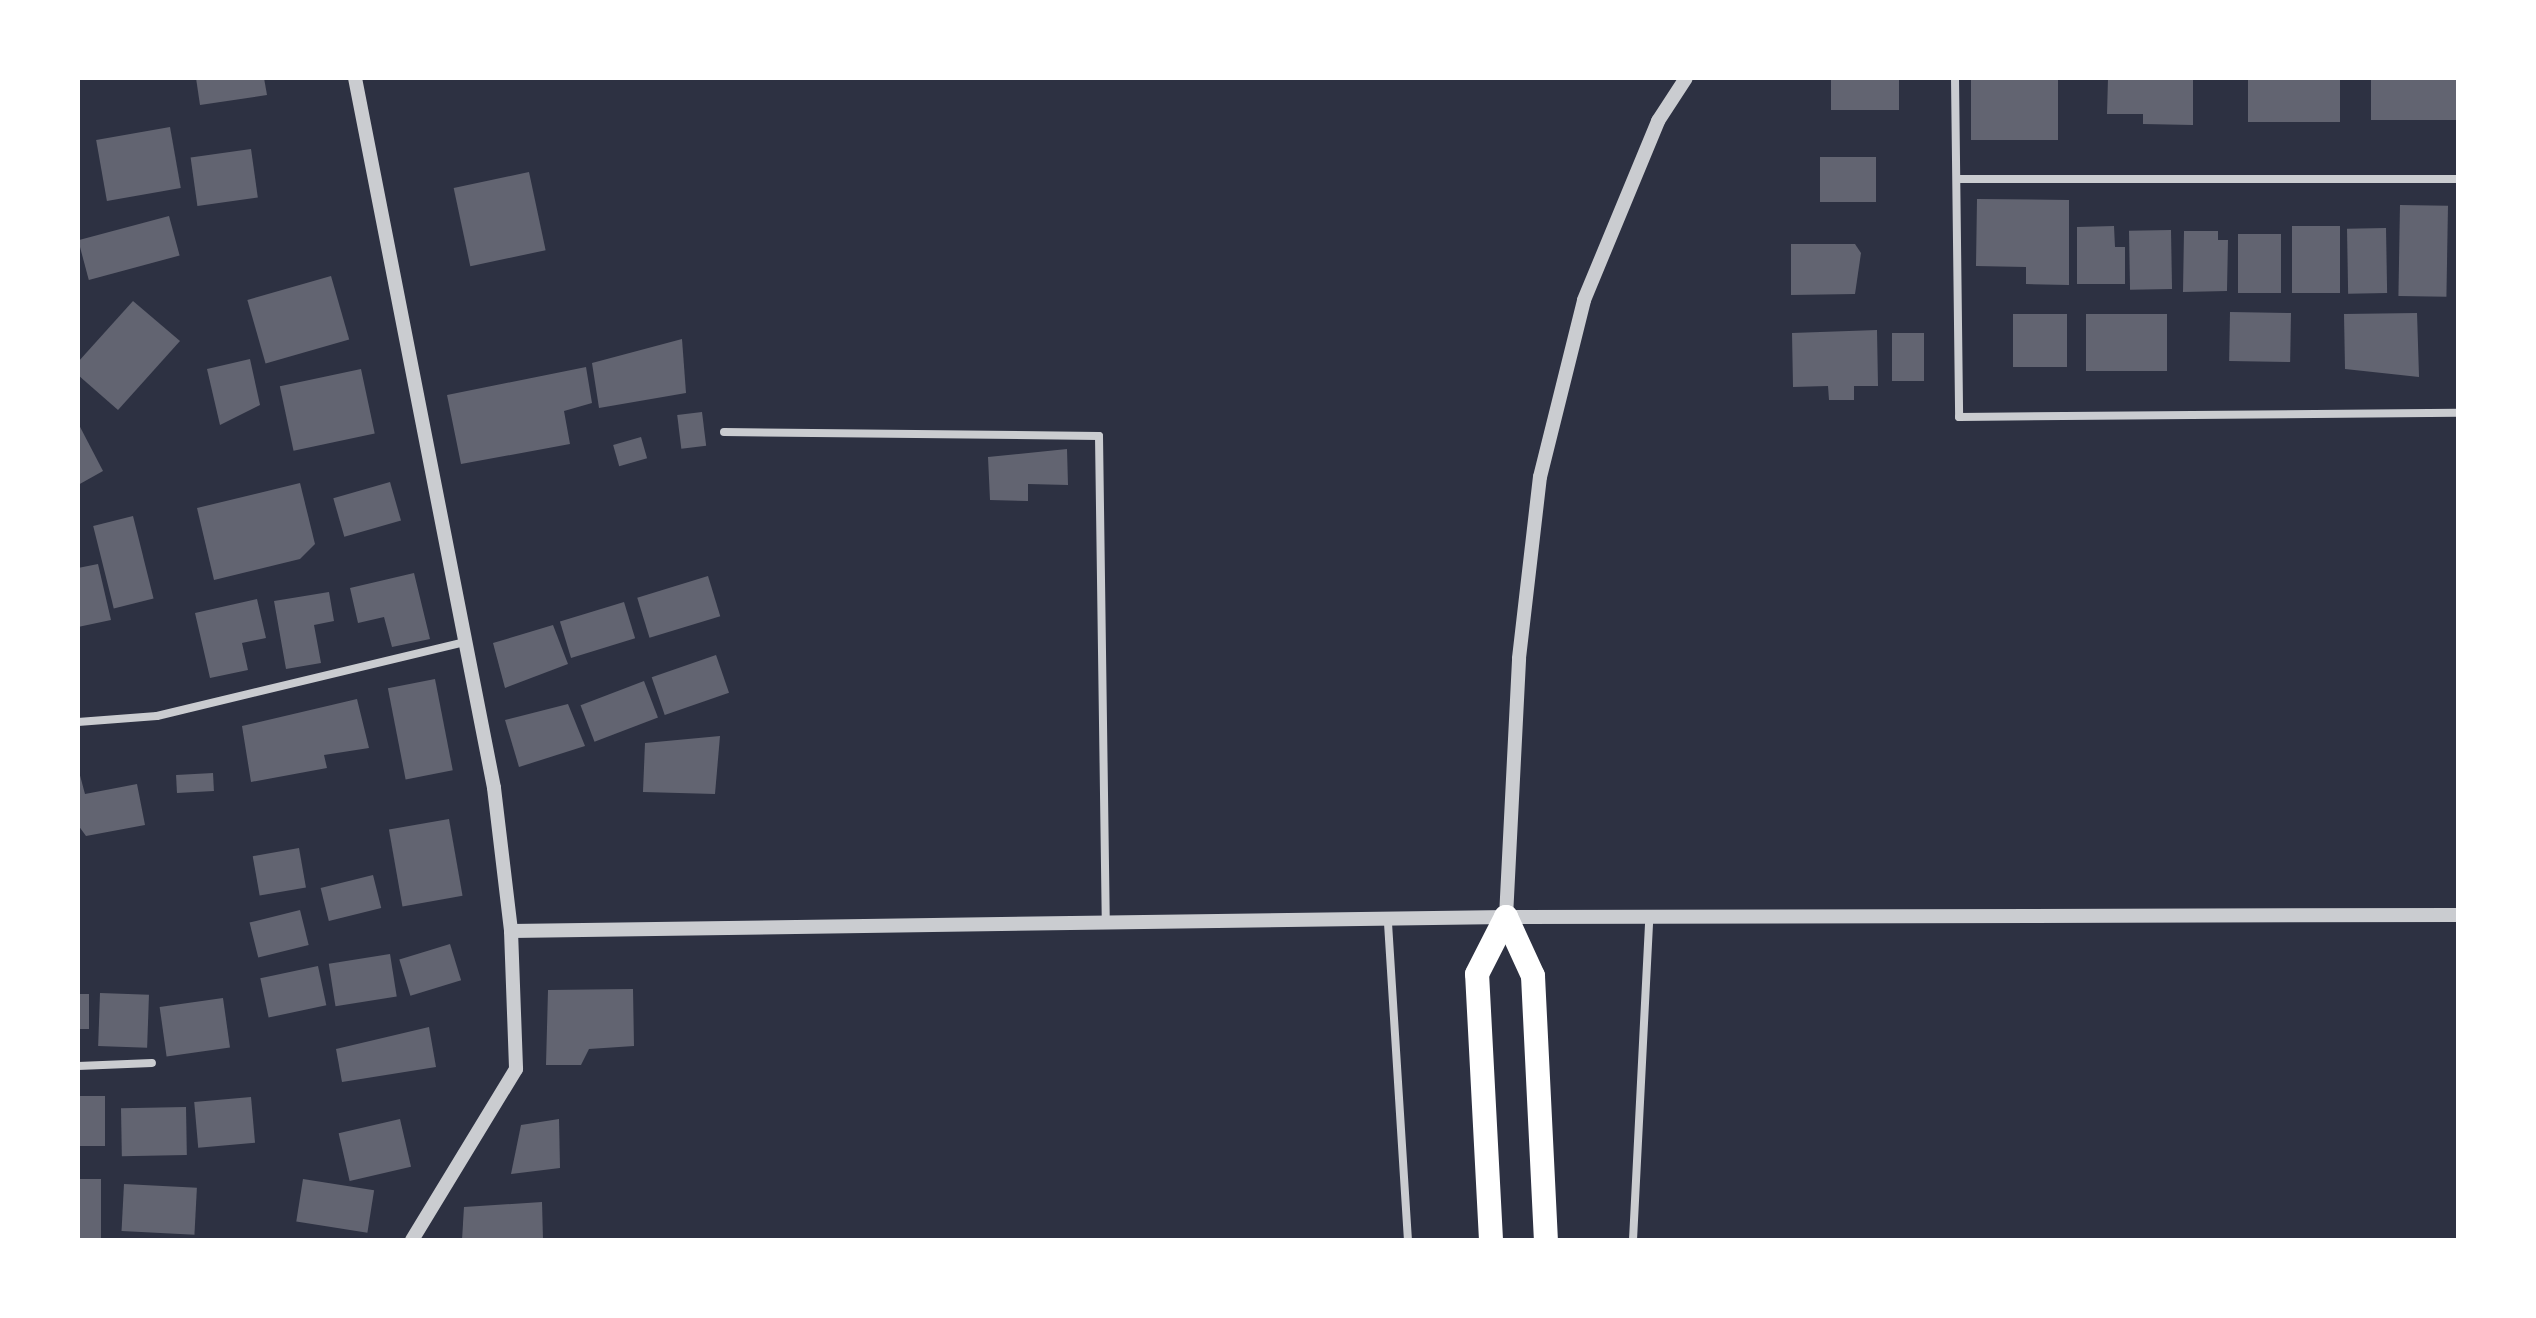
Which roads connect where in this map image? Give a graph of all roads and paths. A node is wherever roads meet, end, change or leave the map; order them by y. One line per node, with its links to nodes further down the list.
1 (355, 78): 8 (street)
2 (1686, 78): 11 (street)
3 (1955, 78): 4 (street)
4 (1957, 179): 5 (street); 6 (street)
5 (2458, 179)
6 (2458, 413)
7 (724, 432): 13 (street)
8 (462, 643): 9 (street); 15 (street)
9 (78, 722)
10 (2458, 915): 12 (street)
11 (1506, 917): 12 (street); 14 (street); 20 (highway); 21 (highway)
12 (1649, 920): 22 (street)
13 (1106, 922): 14 (street); 15 (street)
14 (1388, 923): 19 (street)
15 (511, 931): 18 (street)
16 (152, 1063): 17 (street)
17 (78, 1066)
18 (412, 1240)
19 (1408, 1240)
20 (1491, 1240)
21 (1546, 1240)
22 (1633, 1240)

